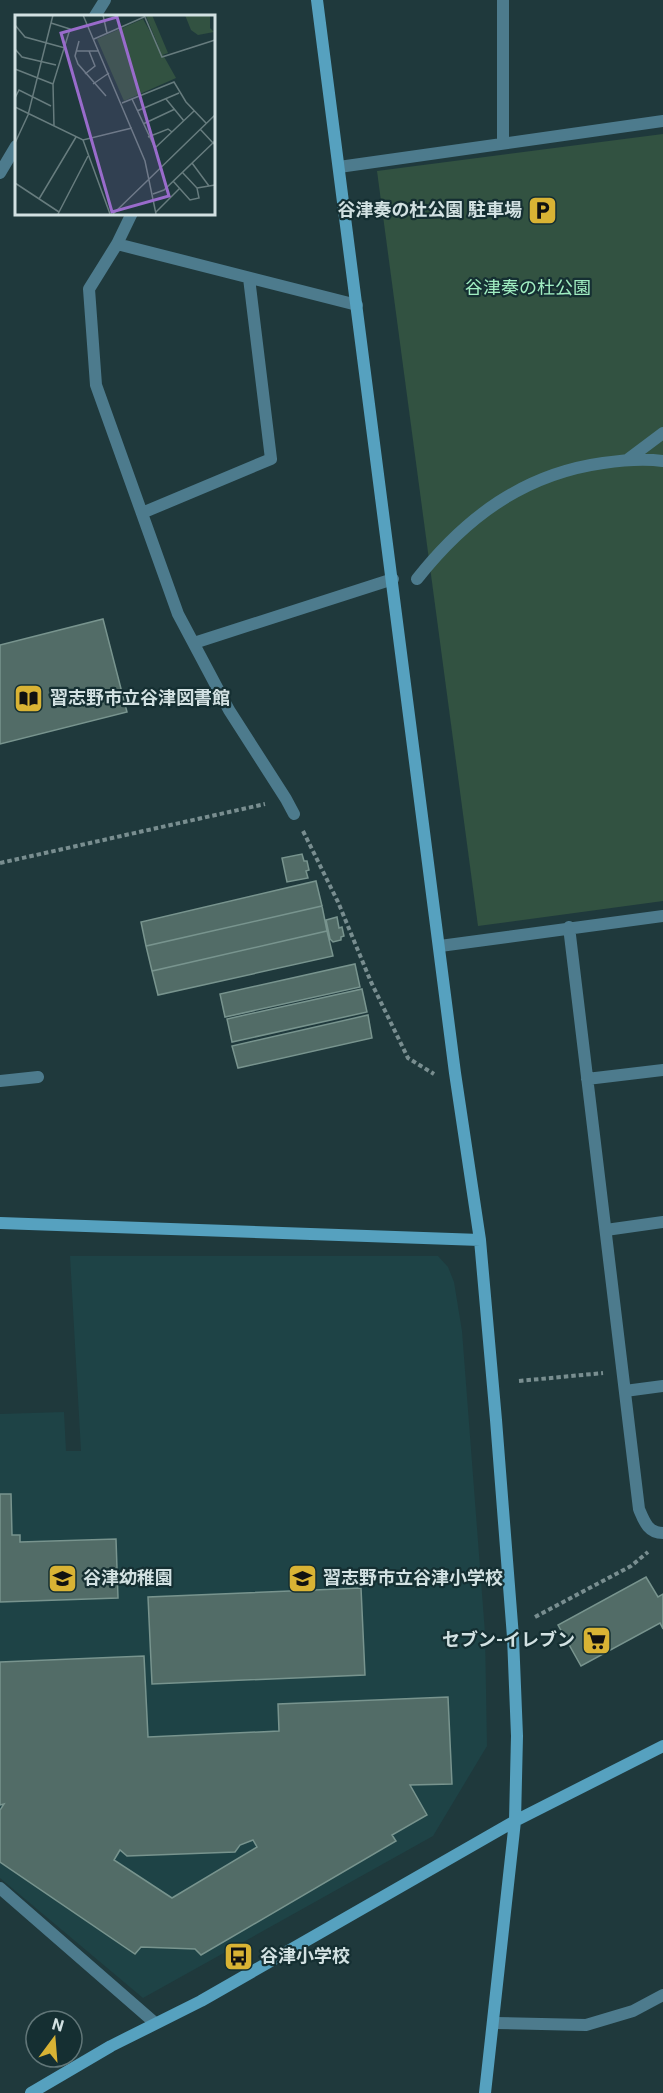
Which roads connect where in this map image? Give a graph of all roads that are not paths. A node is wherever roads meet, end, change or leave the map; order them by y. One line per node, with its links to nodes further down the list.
1 (105, 0): 4 (street)
2 (317, 0): 8 (street)
3 (503, 0): 6 (street)
4 (96, 15)
5 (663, 121): 6 (street)
6 (503, 143): 8 (street)
7 (15, 147): 9 (street)
8 (339, 167): 13 (street)
9 (1, 168)
10 (132, 214): 11 (street)
11 (117, 244): 12 (street); 17 (street)
12 (249, 278): 13 (street); 17 (street)
13 (357, 305): 18 (street)
14 (663, 433): 15 (street)
15 (627, 460): 16 (street); 19 (street)
16 (663, 461)
17 (142, 513): 20 (street)
18 (393, 579): 20 (street); 24 (street)
19 (417, 579)
20 (194, 643): 21 (street)
21 (294, 814)
22 (663, 916): 23 (street)
23 (569, 927): 24 (street); 27 (street)
24 (440, 946): 32 (street)
25 (663, 1070): 27 (street)
26 (38, 1077): 28 (street)
27 (587, 1079): 31 (street)
28 (0, 1081)
29 (663, 1222): 31 (street)
30 (0, 1224): 32 (street)
31 (606, 1230): 34 (street)
32 (480, 1240): 37 (street)
33 (663, 1386): 34 (street)
34 (625, 1391): 35 (street)
35 (663, 1533)
36 (663, 1746): 37 (street)
37 (515, 1821): 40 (street); 41 (street)
38 (0, 1888): 40 (street)
39 (663, 1995): 41 (street)
40 (155, 2023): 42 (street)
41 (494, 2023): 43 (street)
42 (31, 2093)
43 (485, 2093)

